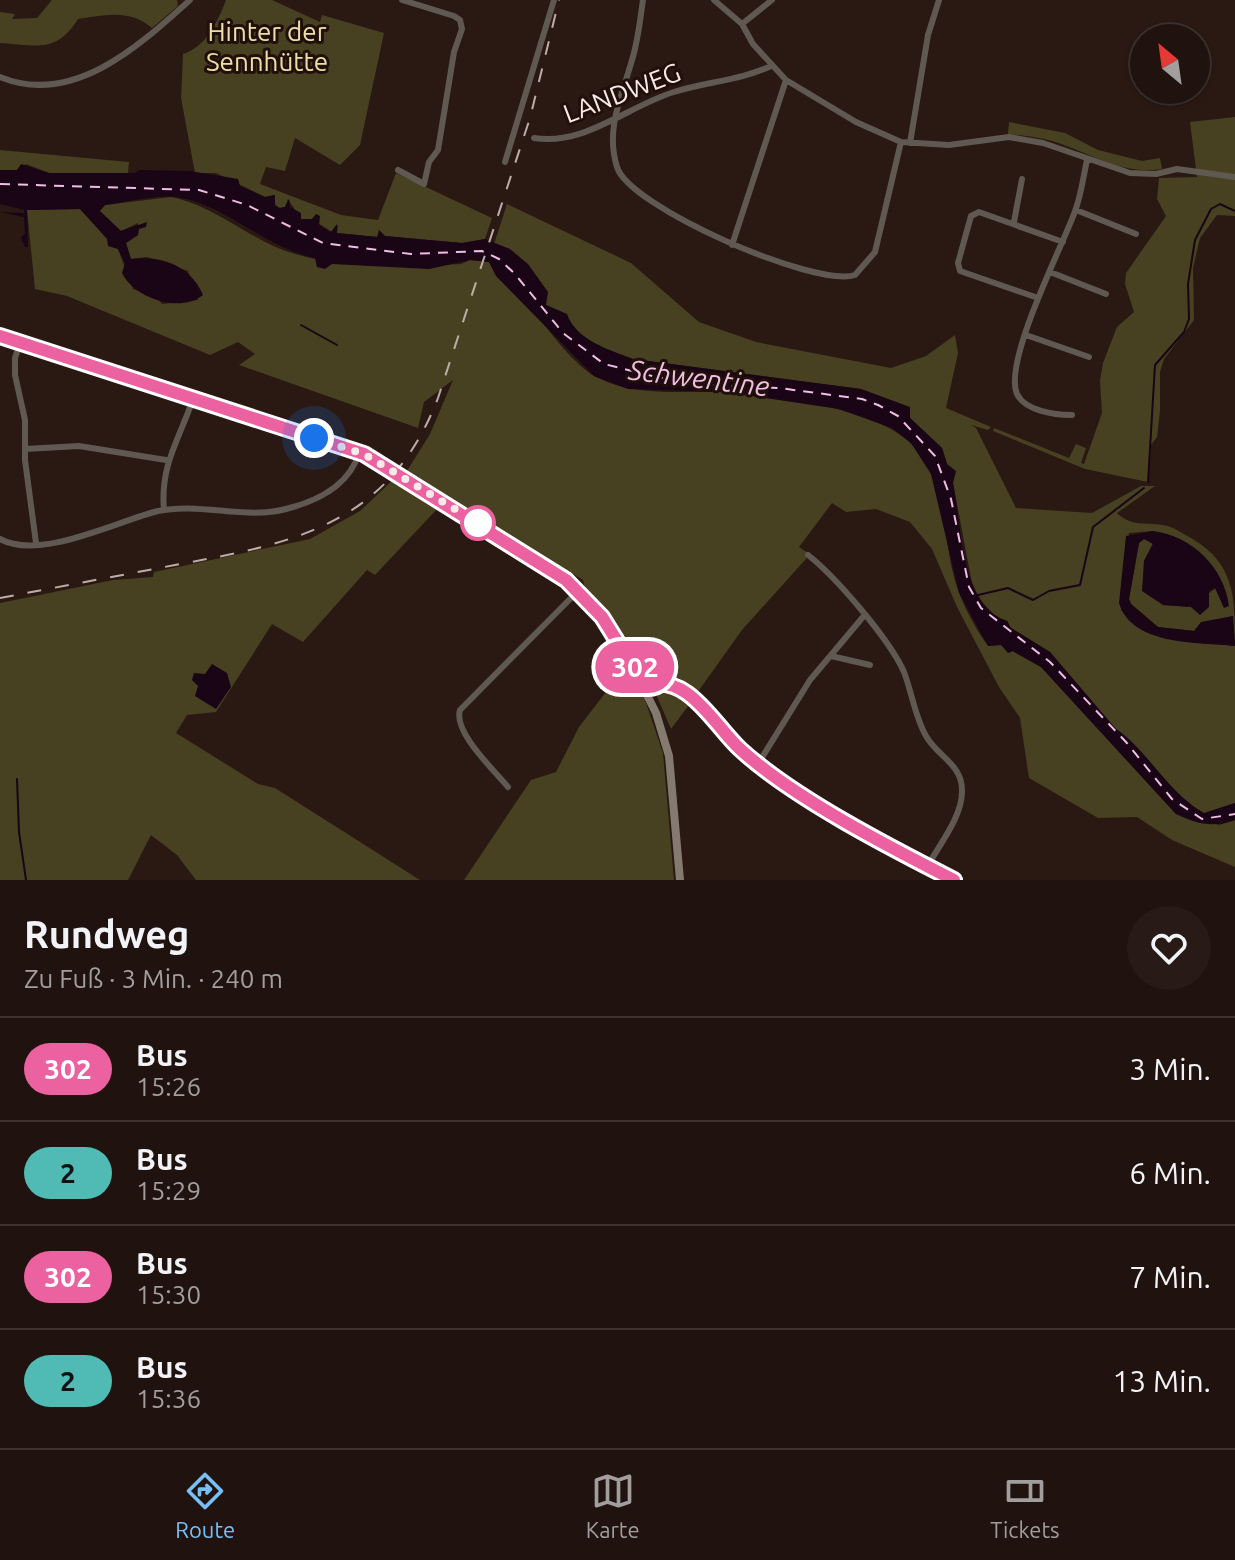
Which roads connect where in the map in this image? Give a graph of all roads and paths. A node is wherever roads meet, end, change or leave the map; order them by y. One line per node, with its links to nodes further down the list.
1 (190, 0): 10 (street)
2 (402, 0): 18 (street)
3 (554, 0): 17 (street)
4 (643, 0): 12 (street)
5 (714, 0): 8 (street)
6 (772, 0): 8 (street)
7 (939, 0): 15 (street)
8 (742, 24): 9 (street)
9 (771, 66): 11 (street); 12 (street, LANDWEG)
10 (0, 77)
11 (786, 80): 14 (street); 25 (street)
12 (612, 120): 13 (street, LANDWEG); 25 (street)
13 (534, 138)
14 (901, 142): 15 (street); 25 (street)
15 (910, 143): 16 (street)
16 (1087, 160): 19 (street); 21 (street)
17 (505, 162)
18 (398, 170)
19 (1235, 177)
20 (1022, 179): 22 (street)
21 (1076, 210): 23 (street); 24 (street)
22 (1014, 222): 24 (street); 28 (street)
23 (1136, 234)
24 (1063, 242): 26 (street)
25 (732, 245)
26 (1050, 272): 27 (street); 28 (street)
27 (1106, 294)
28 (1038, 298): 29 (street)
29 (1026, 335): 32 (street); 34 (street)
30 (0, 336): 31 (main road)
31 (20, 343): 33 (main road); 35 (street)
32 (1089, 357)
33 (193, 399): 36 (main road); 37 (street)
34 (1072, 415)
35 (25, 449): 37 (street); 40 (street)
36 (359, 453): 38 (street); 42 (main road)
37 (166, 460): 38 (street)
38 (164, 510): 40 (street)
39 (0, 539): 40 (street)
40 (36, 543)
41 (808, 555): 43 (street)
42 (578, 591): 46 (main road); 48 (street)
43 (863, 617): 44 (street); 49 (street)
44 (831, 656): 45 (street); 47 (street)
45 (870, 665)
46 (645, 686): 47 (main road); 50 (main road)
47 (758, 764): 49 (main road)
48 (508, 787)
49 (927, 867): 51 (main road)
50 (680, 880)
51 (954, 880)

